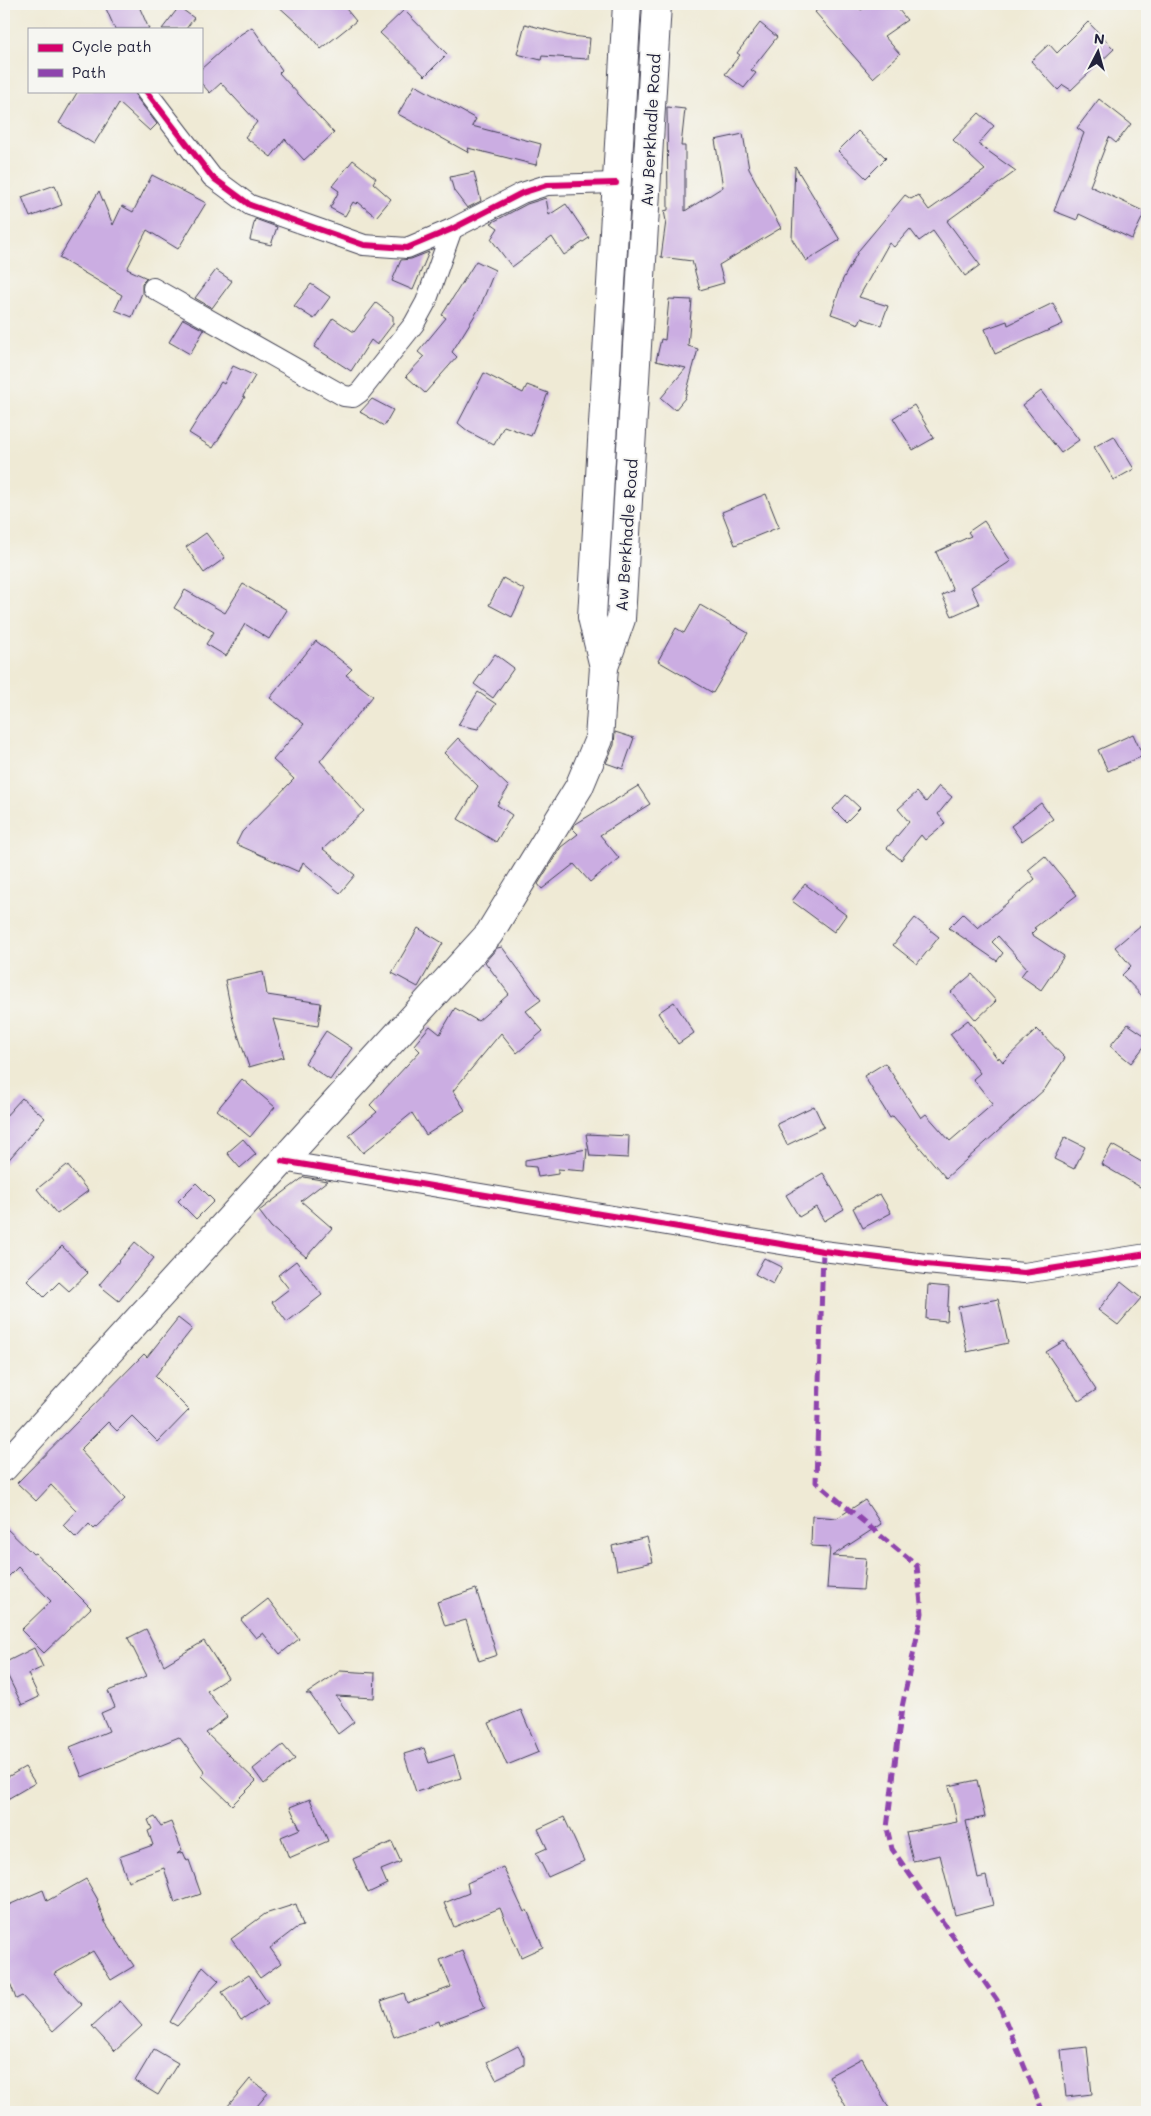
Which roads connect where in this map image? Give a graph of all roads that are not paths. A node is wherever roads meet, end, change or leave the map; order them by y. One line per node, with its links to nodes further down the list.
1 (627, 4): 4 (main road, Aw Berkhadle Road)
2 (657, 4): 7 (main road, Aw Berkhadle Road)
3 (147, 92): 5 (street)
4 (616, 183): 5 (street); 7 (main road, Aw Berkhadle Road)
5 (452, 229): 6 (street)
6 (153, 288)
7 (604, 667): 8 (main road)
8 (282, 1161): 9 (street); 10 (main road)
9 (1147, 1254)
10 (4, 1467)

